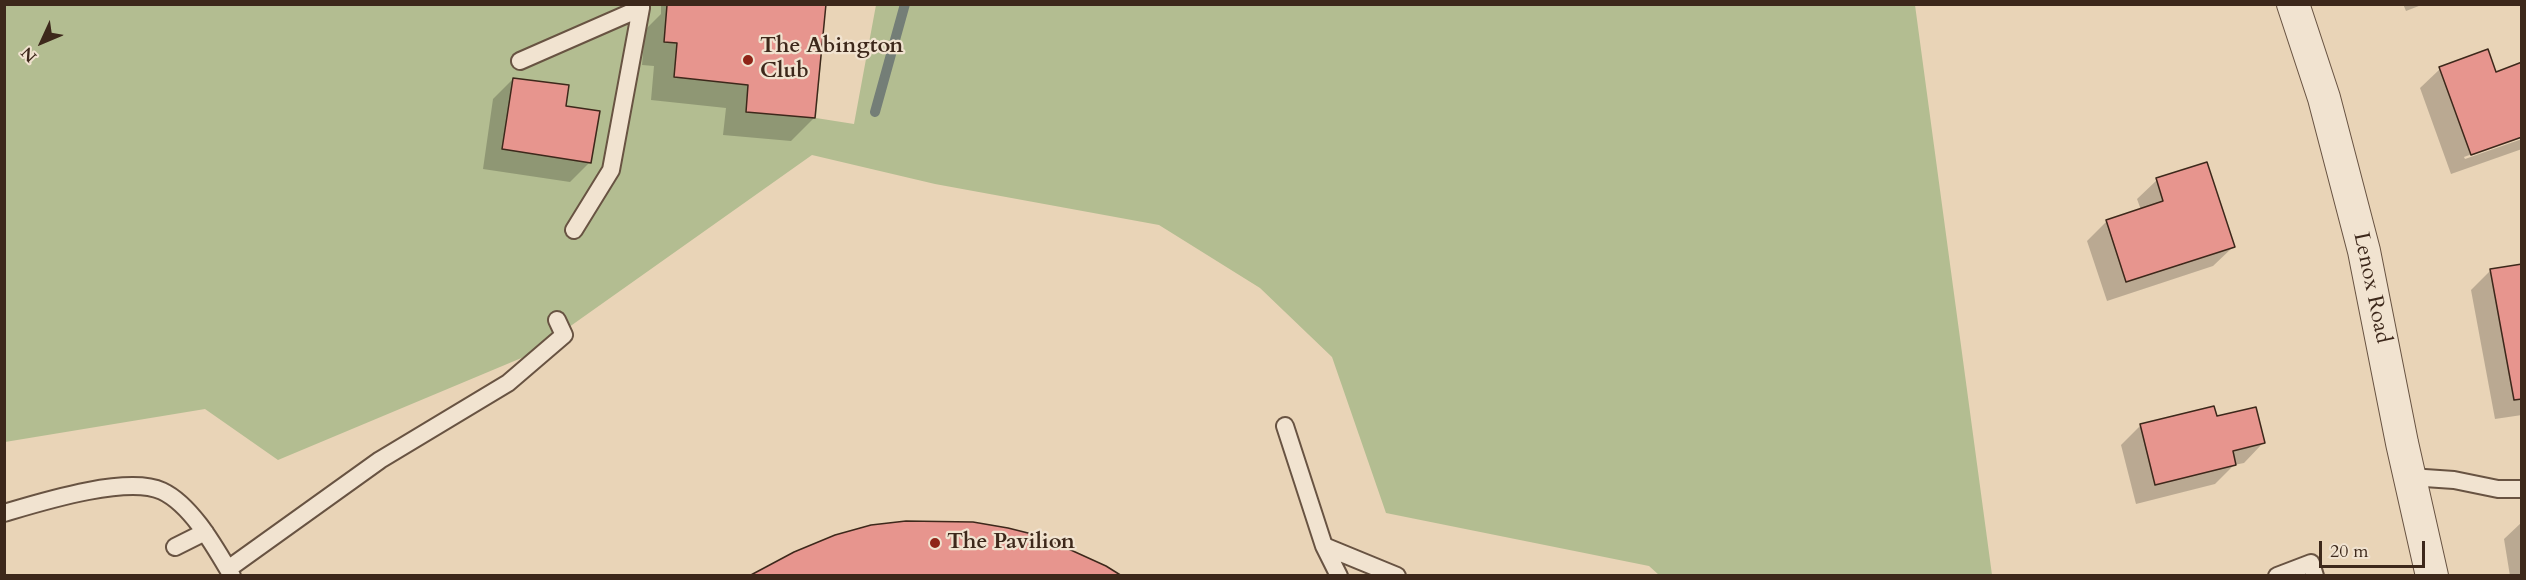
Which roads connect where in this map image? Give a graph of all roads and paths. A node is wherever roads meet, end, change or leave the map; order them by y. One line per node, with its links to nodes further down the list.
1 (2293, 4): 7 (street, Lenox Road)
2 (641, 6): 3 (lane); 4 (lane)
3 (520, 61)
4 (574, 230)
5 (557, 320): 13 (lane)
6 (1285, 426): 11 (lane)
7 (2410, 477): 8 (lane); 18 (street, Lenox Road)
8 (2522, 489)
9 (4, 513): 10 (lane)
10 (206, 532): 12 (lane); 13 (lane)
11 (1324, 546): 14 (lane); 15 (lane)
12 (175, 547)
13 (230, 572)
14 (1339, 576)
15 (1397, 576)
16 (2277, 576): 17 (lane)
17 (2315, 576)
18 (2432, 576)

